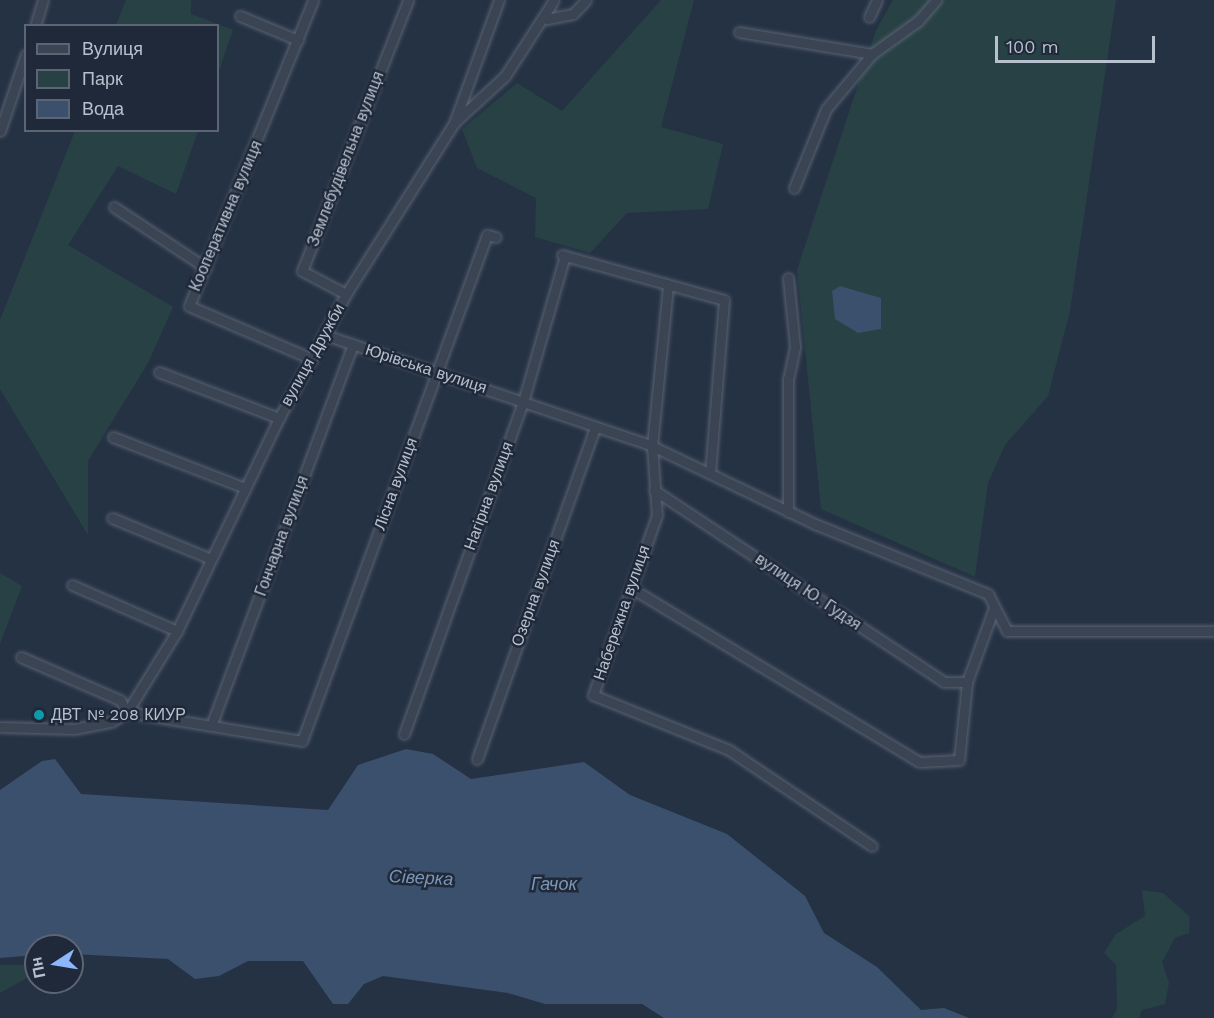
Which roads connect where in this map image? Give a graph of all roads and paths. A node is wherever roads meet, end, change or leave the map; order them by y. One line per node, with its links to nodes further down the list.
1 (43, 0): 12 (street)
2 (313, 0): 14 (street, Кооперативна вулиця)
3 (408, 0): 25 (street, Землебудівельна вулиця)
4 (500, 0): 17 (street, вулиця Дружби)
5 (554, 0): 11 (street)
6 (586, 0): 11 (street)
7 (878, 0): 10 (street)
8 (936, 0): 15 (street)
9 (240, 16): 14 (street)
10 (869, 18)
11 (547, 19): 17 (street)
12 (36, 24)
13 (739, 32): 15 (street)
14 (298, 40): 22 (street, Кооперативна вулиця)
15 (872, 54): 19 (street)
16 (24, 60): 18 (street)
17 (454, 123): 25 (street, вулиця Дружби)
18 (0, 131)
19 (794, 188)
20 (114, 207): 22 (street)
21 (496, 237): 30 (street, Лісна вулиця)
22 (206, 268): 28 (street, Кооперативна вулиця)
23 (788, 278): 39 (street)
24 (668, 286): 31 (street, Нагірна вулиця); 35 (street, Набережна вулиця); 36 (street)
25 (346, 294): 26 (street, вулиця Дружби)
26 (325, 335): 27 (street, Юрівська вулиця); 28 (street, вулиця Дружби)
27 (353, 345): 30 (street, Юрівська вулиця); 50 (street, Гончарна вулиця)
28 (312, 359): 32 (street, вулиця Дружби)
29 (159, 372): 32 (street)
30 (436, 373): 31 (street, Юрівська вулиця); 50 (street, Лісна вулиця)
31 (525, 403): 33 (street, Юрівська вулиця); 52 (street, Нагірна вулиця)
32 (279, 418): 37 (street, вулиця Дружби)
33 (595, 428): 35 (street, Юрівська вулиця); 53 (street, Озерна вулиця)
34 (113, 437): 37 (street)
35 (652, 446): 36 (street, Юрівська вулиця); 38 (street, Набережна вулиця)
36 (710, 473): 39 (street, Юрівська вулиця)
37 (245, 488): 41 (street, вулиця Дружби)
38 (654, 490): 43 (street, Набережна вулиця); 48 (street, вулиця Ю. Гудзя)
39 (788, 512): 44 (street, Юрівська вулиця)
40 (112, 518): 41 (street)
41 (211, 559): 45 (street, вулиця Дружби)
42 (72, 585): 45 (street)
43 (631, 588): 48 (street); 54 (street, Набережна вулиця)
44 (994, 607): 46 (street, Юрівська вулиця); 48 (street)
45 (177, 631): 49 (street, вулиця Дружби)
46 (1214, 631)
47 (21, 657): 49 (street)
48 (967, 682)
49 (127, 712): 50 (street); 51 (street)
50 (211, 726)
51 (0, 727)
52 (404, 734)
53 (477, 759)
54 (872, 846)

